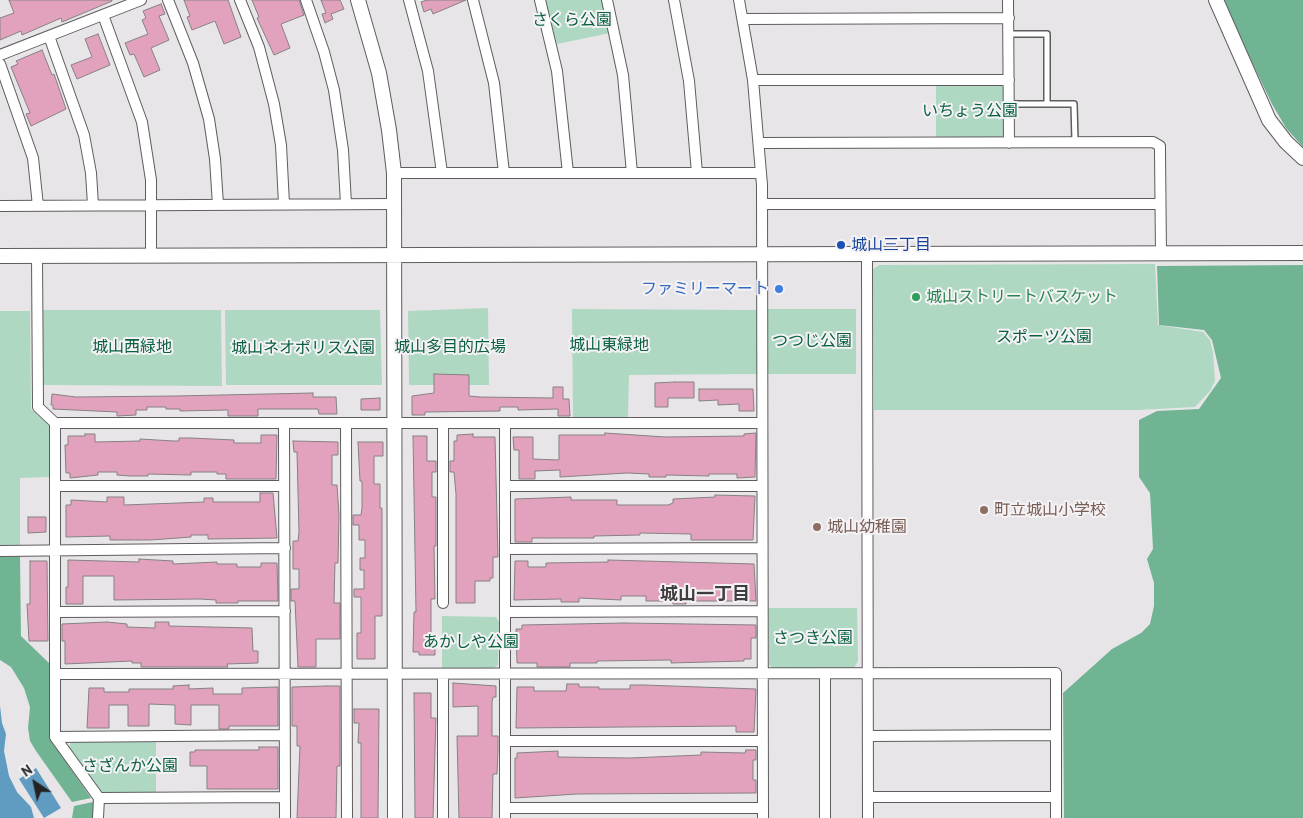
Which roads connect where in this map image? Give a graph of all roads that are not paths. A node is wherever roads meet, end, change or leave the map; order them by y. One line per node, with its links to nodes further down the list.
1 (141, 0): 14 (street)
2 (168, 0): 43 (street)
3 (240, 0): 36 (street)
4 (306, 0): 37 (street)
5 (358, 0): 29 (street)
6 (409, 0): 30 (street)
7 (540, 0): 32 (street)
8 (607, 0): 33 (street)
9 (674, 0): 34 (street)
10 (739, 0): 16 (street)
11 (1008, 0): 15 (street)
12 (1216, 0): 28 (street)
13 (477, 1): 31 (street)
14 (103, 15): 18 (street); 42 (street)
15 (1009, 18): 16 (street); 17 (street)
16 (744, 19): 21 (street)
17 (1009, 34): 22 (street); 24 (lane)
18 (49, 36): 19 (street); 41 (street)
19 (0, 55)
20 (0, 64): 45 (street)
21 (753, 80): 22 (street); 26 (street)
22 (1009, 80): 23 (street)
23 (1009, 104): 24 (lane); 27 (street)
24 (1047, 104): 25 (lane)
25 (1075, 142): 27 (street); 40 (street)
26 (760, 143): 27 (street); 35 (street)
27 (1010, 143)
28 (1303, 158)
29 (394, 173): 30 (street); 38 (street)
30 (442, 173): 31 (street)
31 (504, 173): 32 (street)
32 (568, 173): 33 (street)
33 (632, 173): 34 (street)
34 (697, 173): 35 (street)
35 (761, 173): 39 (street)
36 (284, 204): 37 (street); 43 (street)
37 (346, 204): 38 (street)
38 (394, 204): 51 (street)
39 (762, 204): 40 (street); 47 (street)
40 (1160, 204): 49 (street)
41 (93, 205): 42 (street); 45 (street)
42 (151, 205): 43 (street); 50 (street)
43 (218, 205)
44 (0, 206): 45 (street)
45 (38, 206)
46 (1303, 253): 49 (street)
47 (761, 254): 48 (street); 51 (street); 60 (street)
48 (867, 254): 49 (street); 83 (street)
49 (1161, 254)
50 (151, 255): 51 (street); 53 (street)
51 (394, 255): 57 (street)
52 (0, 256): 53 (street)
53 (37, 256): 54 (street)
54 (54, 423): 55 (street); 61 (street)
55 (284, 423): 56 (street); 62 (street)
56 (346, 423): 57 (street); 77 (street)
57 (395, 423): 58 (street); 78 (street)
58 (443, 423): 59 (street); 70 (street)
59 (505, 423): 60 (street); 63 (street)
60 (762, 423): 64 (street)
61 (56, 486): 62 (street); 68 (street)
62 (284, 486): 65 (street)
63 (505, 486): 64 (street); 67 (street)
64 (762, 486): 66 (street)
65 (284, 548): 68 (street); 71 (street)
66 (762, 548): 67 (street); 72 (street)
67 (505, 549): 74 (street)
68 (54, 550): 69 (street); 73 (street)
69 (0, 552)
70 (443, 602)
71 (285, 611): 73 (street); 76 (street)
72 (762, 611): 74 (street); 81 (street)
73 (55, 612): 75 (street)
74 (505, 612): 80 (street)
75 (55, 674): 76 (street); 87 (street)
76 (285, 674): 77 (street); 84 (street)
77 (347, 674): 78 (street); 98 (street)
78 (395, 674): 79 (street); 99 (street)
79 (443, 674): 80 (street); 100 (street)
80 (505, 674): 81 (street); 88 (street)
81 (762, 674): 82 (street); 89 (street)
82 (825, 674): 83 (street); 101 (street)
83 (867, 674): 85 (street); 86 (street)
84 (285, 735): 87 (street); 90 (street)
85 (1056, 735): 86 (street); 93 (street)
86 (868, 736): 91 (street)
87 (55, 737): 92 (street)
88 (505, 741): 89 (street); 94 (street)
89 (762, 741): 95 (street)
90 (285, 797): 92 (street); 97 (street)
91 (868, 797): 93 (street); 102 (street)
92 (99, 798): 96 (street)
93 (1056, 798): 103 (street)
94 (505, 813): 95 (street)
95 (763, 813)
96 (98, 818)
97 (285, 818)
98 (347, 818)
99 (395, 818)
100 (443, 818)
101 (825, 818)
102 (868, 818)
103 (1056, 818)

